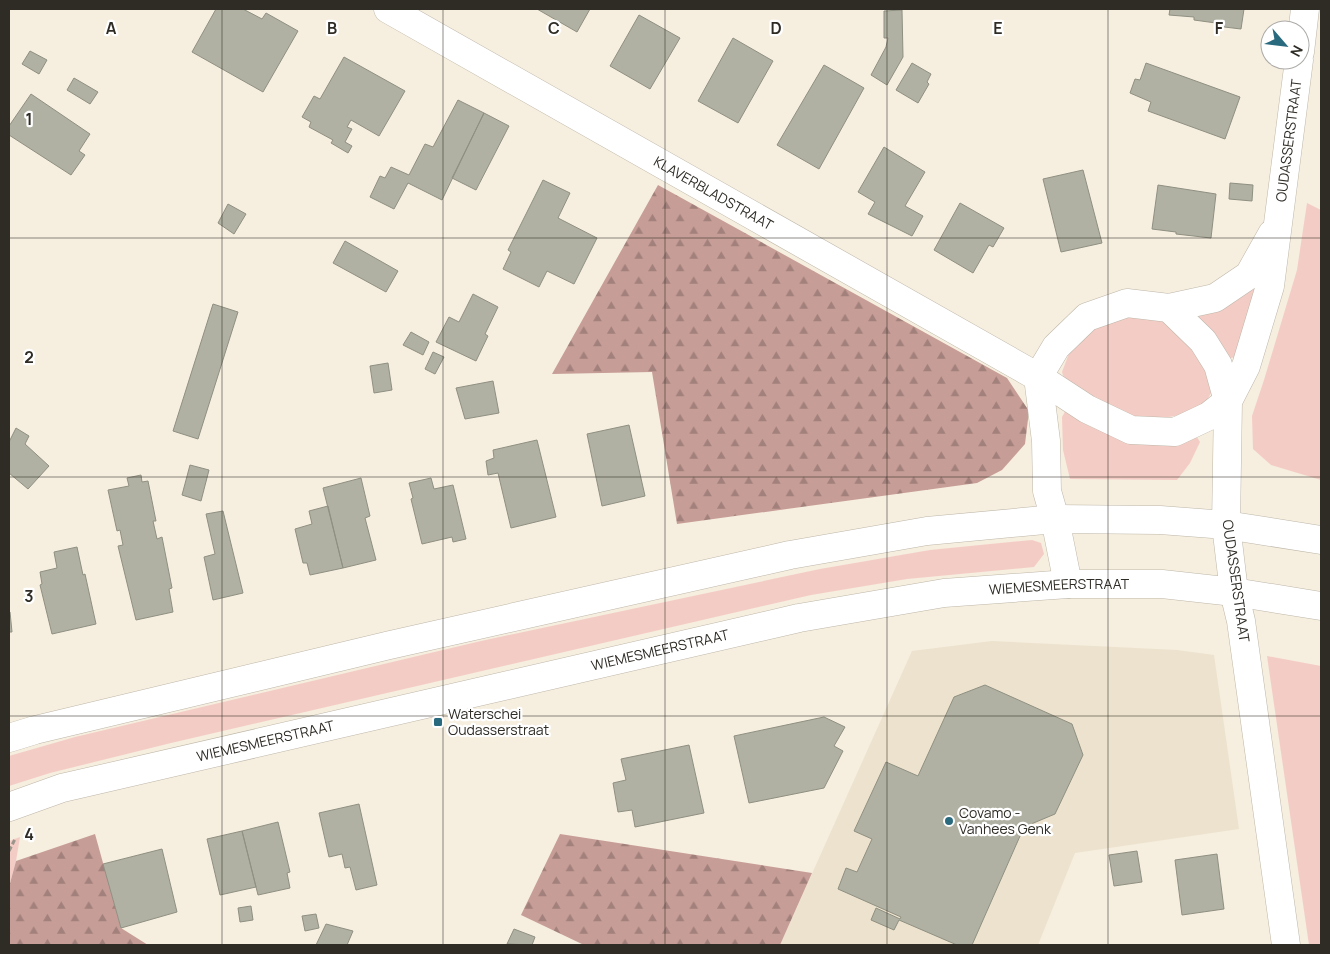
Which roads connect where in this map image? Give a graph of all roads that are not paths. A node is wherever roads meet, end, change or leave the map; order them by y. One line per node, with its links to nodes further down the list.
1 (388, 9): 5 (main road, KLAVERBLADSTRAAT)
2 (1298, 70): 3 (main road, OUDASSERSTRAAT)
3 (1279, 222): 4 (main road, OUDASSERSTRAAT); 6 (main road, OUDASSERSTRAAT)
4 (1169, 308): 5 (main road); 6 (main road)
5 (1038, 378): 6 (main road, KLAVERBLADSTRAAT); 7 (main road)
6 (1228, 401): 8 (main road, OUDASSERSTRAAT)
7 (1055, 518): 8 (main road); 10 (main road); 13 (main road)
8 (1226, 524): 9 (main road); 11 (main road, OUDASSERSTRAAT)
9 (1321, 540)
10 (1068, 584): 11 (main road, WIEMESMEERSTRAAT); 14 (main road, WIEMESMEERSTRAAT)
11 (1234, 592): 12 (main road, WIEMESMEERSTRAAT); 15 (main road, OUDASSERSTRAAT)
12 (1321, 606)
13 (9, 738)
14 (9, 806)
15 (1286, 945)

